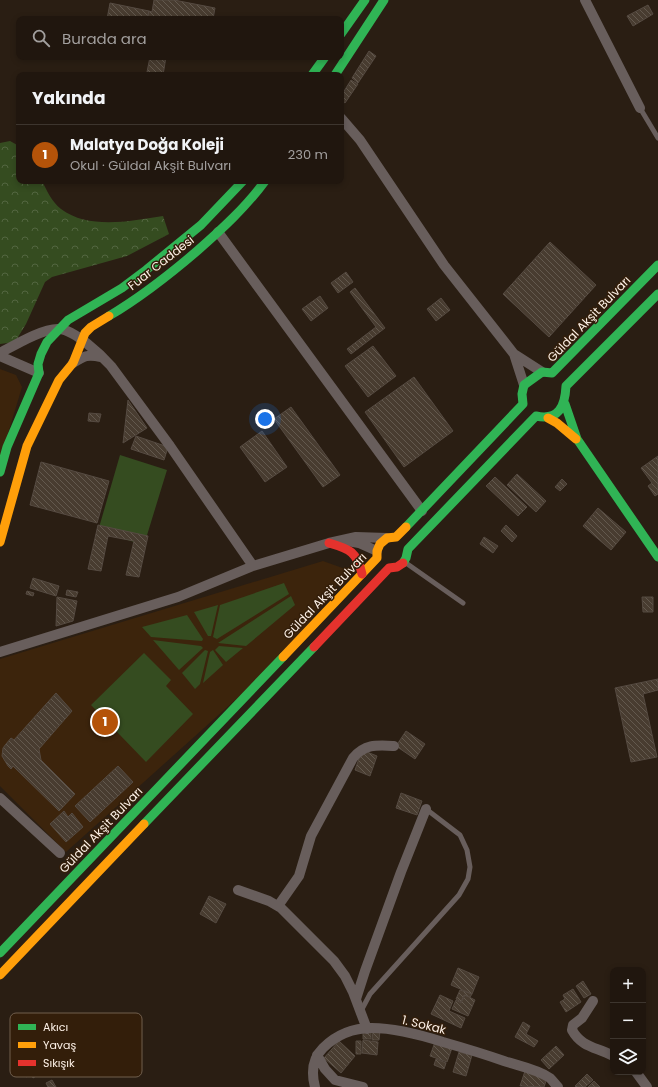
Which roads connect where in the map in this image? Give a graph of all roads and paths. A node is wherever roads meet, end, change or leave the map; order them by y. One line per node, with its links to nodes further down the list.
1 (365, 0): 4 (main road)
2 (384, 0): 7 (main road)
3 (585, 0): 8 (street)
4 (344, 30)
5 (323, 60): 6 (main road)
6 (314, 72)
7 (336, 72)
8 (640, 108): 10 (lane)
9 (344, 121): 19 (street)
10 (658, 138)
11 (240, 184): 16 (main road)
12 (263, 184): 13 (main road, Fuar Caddesi)
13 (218, 232): 17 (main road, Fuar Caddesi); 35 (street)
14 (658, 265): 25 (main road, Güldal Akşit Bulvarı)
15 (658, 294): 28 (main road)
16 (60, 329): 17 (street); 18 (street); 24 (main road)
17 (81, 340): 21 (street); 22 (main road, Fuar Caddesi)
18 (0, 353)
19 (514, 354): 23 (street); 27 (street)
20 (0, 356): 24 (street)
21 (103, 357): 22 (street); 44 (street)
22 (73, 363): 26 (main road, Fuar Caddesi)
23 (542, 372): 25 (main road, Güldal Akşit Bulvarı); 27 (main road, Güldal Akşit Bulvarı)
24 (39, 373): 26 (main road); 34 (main road)
25 (552, 373): 28 (main road)
26 (59, 380): 38 (main road, Fuar Caddesi)
27 (524, 385): 29 (main road)
28 (566, 386): 30 (main road)
29 (523, 404): 31 (main road); 35 (main road, Güldal Akşit Bulvarı)
30 (565, 404): 32 (main road); 33 (main road)
31 (536, 416): 32 (main road); 40 (main road)
32 (548, 418): 33 (main road)
33 (577, 439): 42 (main road)
34 (0, 472)
35 (422, 511): 36 (main road, Güldal Akşit Bulvarı)
36 (392, 537): 37 (street); 40 (main road); 41 (main road, Güldal Akşit Bulvarı)
37 (342, 540): 39 (street); 41 (street)
38 (0, 542)
39 (329, 543): 44 (street); 46 (main road)
40 (408, 549): 43 (main road)
41 (377, 554): 45 (main road); 46 (main road, Güldal Akşit Bulvarı)
42 (658, 557)
43 (405, 562): 45 (main road); 47 (lane)
44 (253, 566): 48 (street)
45 (389, 568): 56 (main road)
46 (362, 574): 55 (main road, Güldal Akşit Bulvarı)
47 (463, 603)
48 (0, 652)
49 (394, 746): 54 (street)
50 (0, 798): 52 (street)
51 (426, 809): 57 (street); 59 (lane)
52 (60, 853)
53 (238, 890): 54 (street)
54 (278, 906): 57 (street)
55 (0, 953)
56 (0, 975)
57 (356, 999): 59 (street)
58 (593, 1001): 62 (street)
59 (361, 1012): 60 (street)
60 (367, 1029): 61 (street, 1. Sokak); 66 (street, 1. Sokak)
61 (317, 1055): 64 (street); 65 (street)
62 (610, 1055)
63 (638, 1075): 67 (street)
64 (315, 1087)
65 (363, 1087)
66 (558, 1087)
67 (647, 1087)

